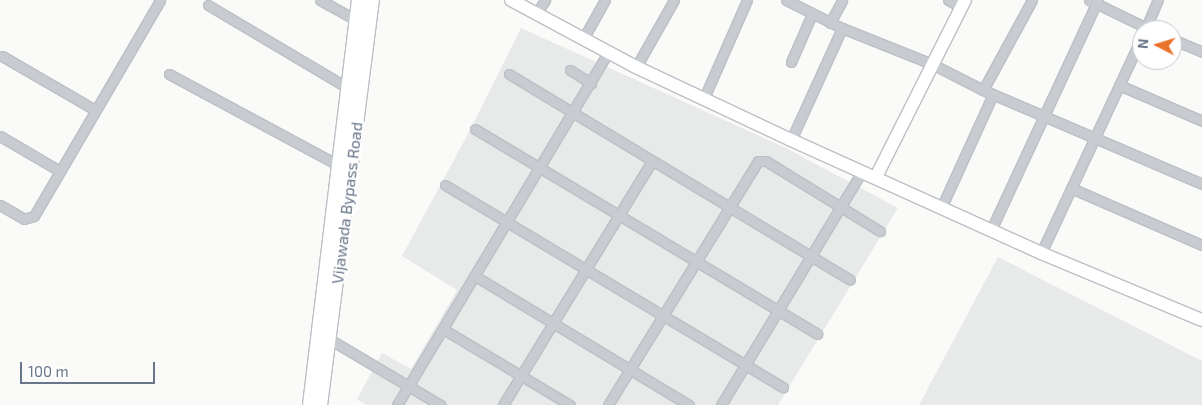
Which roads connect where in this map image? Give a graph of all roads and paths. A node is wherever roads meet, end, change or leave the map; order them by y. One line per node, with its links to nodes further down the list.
1 (160, 0): 43 (street)
2 (320, 0): 20 (street)
3 (359, 0): 20 (main road, Vijawada Bypass Road)
4 (372, 0): 81 (main road, Vijawada Bypass Road)
5 (511, 0): 18 (street)
6 (545, 0): 18 (street)
7 (605, 0): 25 (street)
8 (674, 0): 33 (street)
9 (747, 0): 42 (street)
10 (786, 0): 19 (street)
11 (842, 0): 22 (street)
12 (948, 0): 16 (street)
13 (1032, 0): 40 (street)
14 (1158, 0): 21 (street)
15 (1095, 1): 23 (street); 45 (street)
16 (963, 4): 32 (street)
17 (208, 5): 39 (street)
18 (536, 14): 25 (street)
19 (812, 14): 22 (street); 31 (street)
20 (356, 20): 39 (main road, Vijawada Bypass Road)
21 (1150, 20)
22 (830, 23): 24 (street)
23 (1132, 23)
24 (842, 28): 32 (street); 50 (street)
25 (583, 39): 28 (street)
26 (1182, 43): 27 (street)
27 (1202, 52)
28 (608, 53): 33 (street); 37 (street)
29 (2, 56): 43 (street)
30 (1132, 59): 38 (street)
31 (791, 62)
32 (932, 64): 40 (street); 56 (street)
33 (636, 67): 42 (street)
34 (570, 70): 37 (street)
35 (169, 74): 52 (street)
36 (509, 74): 44 (street)
37 (591, 83): 44 (street)
38 (1119, 85): 46 (street); 49 (street)
39 (348, 88): 52 (main road, Vijawada Bypass Road)
40 (983, 90): 41 (street)
41 (993, 94): 45 (street); 62 (street)
42 (704, 98): 50 (street)
43 (95, 110): 54 (street)
44 (573, 113): 51 (street); 53 (street)
45 (1043, 115): 49 (street); 66 (street)
46 (1202, 121)
47 (475, 129): 53 (street)
48 (0, 136): 54 (street)
49 (1094, 138): 57 (street); 59 (street)
50 (791, 140): 55 (street)
51 (652, 161): 63 (street); 64 (street)
52 (338, 166): 81 (main road, Vijawada Bypass Road)
53 (539, 169): 64 (street); 65 (street)
54 (60, 171): 60 (street)
55 (862, 171): 56 (street); 61 (street)
56 (876, 177): 62 (street)
57 (1202, 184)
58 (445, 185): 65 (street)
59 (1071, 188): 68 (street); 69 (street)
60 (0, 205)
61 (840, 206): 63 (street); 67 (street); 70 (street)
62 (942, 206): 66 (street)
63 (729, 208): 70 (street); 71 (street)
64 (618, 216): 71 (street); 72 (street)
65 (507, 221): 72 (street); 73 (street)
66 (991, 230): 69 (street)
67 (880, 231)
68 (1202, 245)
69 (1041, 253): 77 (street)
70 (809, 258): 74 (street); 75 (street)
71 (696, 263): 75 (street); 76 (street)
72 (586, 268): 76 (street); 78 (street)
73 (475, 276): 78 (street); 79 (street)
74 (850, 280)
75 (777, 311): 80 (street); 82 (street)
76 (665, 315): 82 (street); 83 (street)
77 (1202, 320)
78 (552, 322): 83 (street); 84 (street)
79 (443, 329): 84 (street); 85 (street)
80 (817, 334)
81 (323, 336): 85 (street); 87 (main road, Vijawada Bypass Road); 88 (main road, Vijawada Bypass Road)
82 (746, 364): 86 (street); 95 (street)
83 (630, 369): 93 (street); 94 (street)
84 (521, 376): 91 (street); 92 (street)
85 (409, 386): 89 (street); 90 (street)
86 (783, 387)
87 (310, 405)
88 (320, 405)
89 (397, 405)
90 (440, 405)
91 (504, 405)
92 (570, 405)
93 (608, 405)
94 (689, 405)
95 (721, 405)

